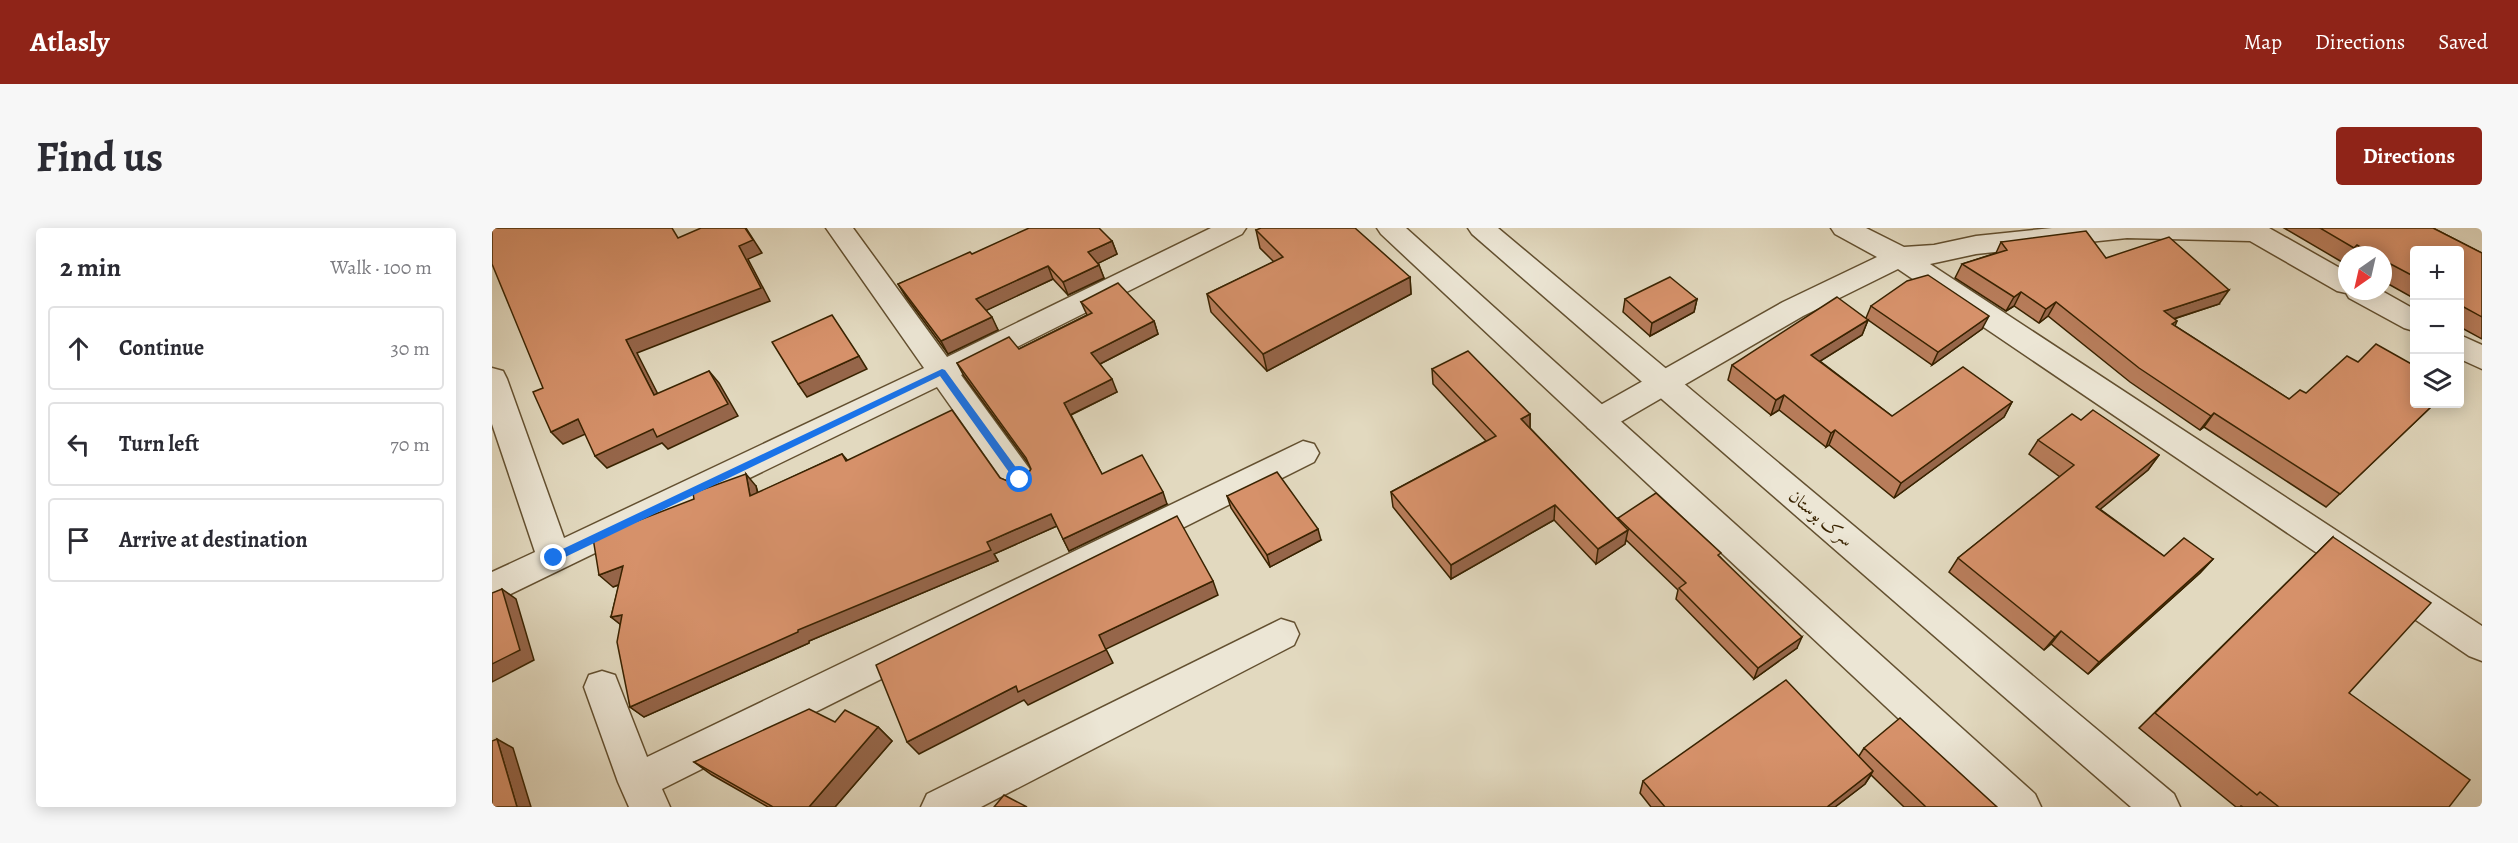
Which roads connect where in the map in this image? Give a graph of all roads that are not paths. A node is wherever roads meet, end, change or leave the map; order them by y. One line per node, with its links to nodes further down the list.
1 (839, 228): 14 (street)
2 (1390, 228): 17 (street)
3 (1481, 228): 16 (street, سرک بوستان)
4 (1844, 228): 8 (street)
5 (2250, 230): 7 (street); 9 (street)
6 (1212, 232): 14 (street)
7 (1936, 241): 8 (street)
8 (1900, 257): 16 (street); 23 (street)
9 (2338, 279)
10 (2376, 300): 11 (street)
11 (2410, 318)
12 (2464, 348): 13 (street)
13 (2482, 358)
14 (942, 372): 19 (street); 20 (street)
15 (492, 379): 20 (street)
16 (1662, 383): 17 (street); 28 (street, سرک بوستان)
17 (1599, 420): 27 (street)
18 (1303, 453): 25 (street)
19 (1020, 480)
20 (554, 558): 21 (street)
21 (492, 588)
22 (1281, 634): 26 (street)
23 (2482, 645)
24 (602, 687): 25 (street)
25 (644, 794)
26 (941, 807)
27 (2021, 807)
28 (2160, 807)

